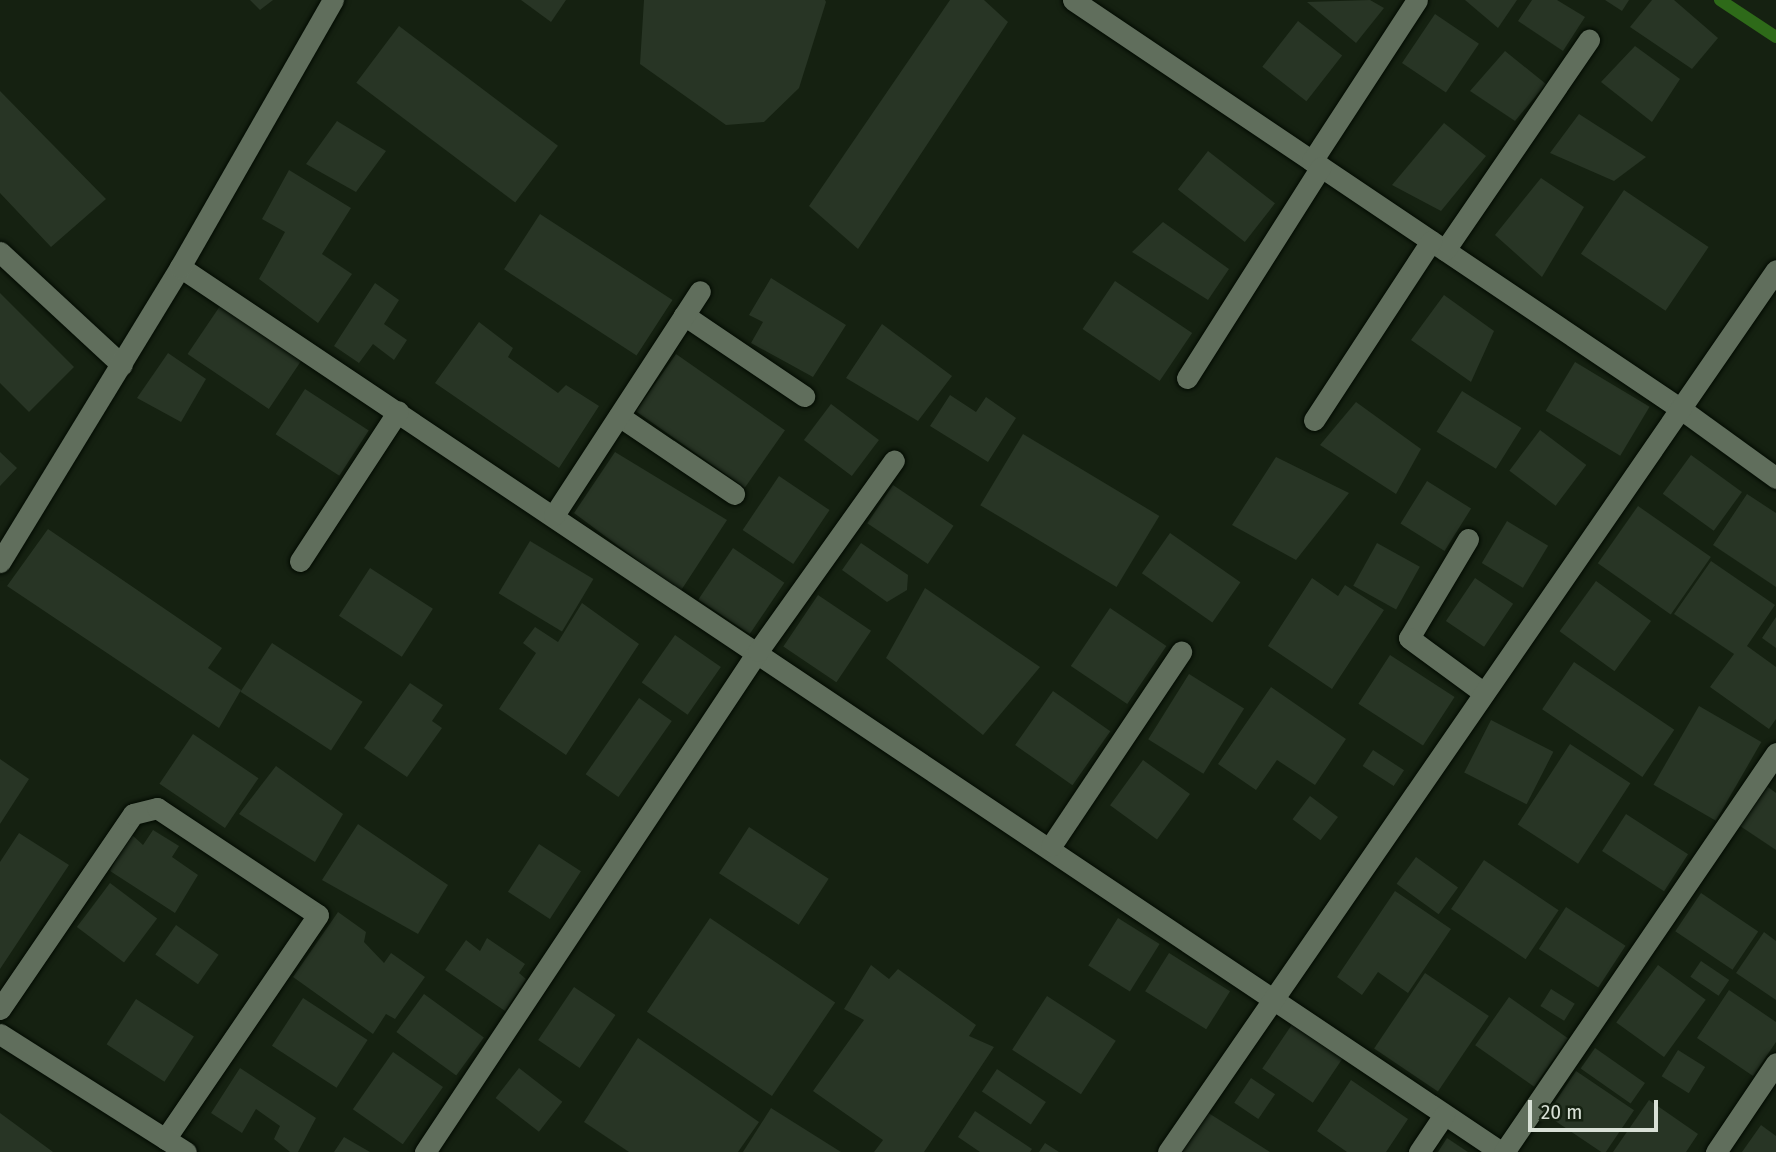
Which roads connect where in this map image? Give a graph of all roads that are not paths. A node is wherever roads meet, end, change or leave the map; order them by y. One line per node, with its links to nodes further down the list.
1 (333, 0): 8 (street)
2 (1417, 0): 5 (street)
3 (1080, 2): 5 (street)
4 (1590, 40): 6 (street)
5 (1317, 164): 6 (street); 13 (street)
6 (1438, 246): 15 (street); 18 (street)
7 (0, 252): 12 (street)
8 (180, 267): 12 (street); 16 (street)
9 (1776, 270): 15 (street)
10 (700, 291): 11 (street)
11 (684, 315): 14 (street); 17 (street)
12 (121, 365): 24 (street)
13 (1187, 378)
14 (804, 396)
15 (1678, 407): 20 (street); 28 (street)
16 (398, 411): 22 (street); 25 (street)
17 (619, 416): 21 (street); 22 (street)
18 (1314, 420)
19 (894, 460): 26 (street)
20 (1776, 478)
21 (734, 494)
22 (554, 515): 26 (street)
23 (1468, 539): 28 (street)
24 (1, 560)
25 (300, 561)
26 (758, 651): 30 (street); 38 (street)
27 (1181, 652): 30 (street)
28 (1484, 693): 31 (street)
29 (1776, 753): 41 (street)
30 (1051, 846): 31 (street)
31 (1273, 1003): 35 (street); 39 (street)
32 (0, 1009): 36 (street)
33 (0, 1034): 36 (street)
34 (1776, 1063): 42 (street)
35 (1444, 1115): 40 (street); 41 (street)
36 (165, 1139): 37 (street)
37 (187, 1152)
38 (425, 1152)
39 (1168, 1152)
40 (1419, 1152)
41 (1502, 1152)
42 (1716, 1152)

